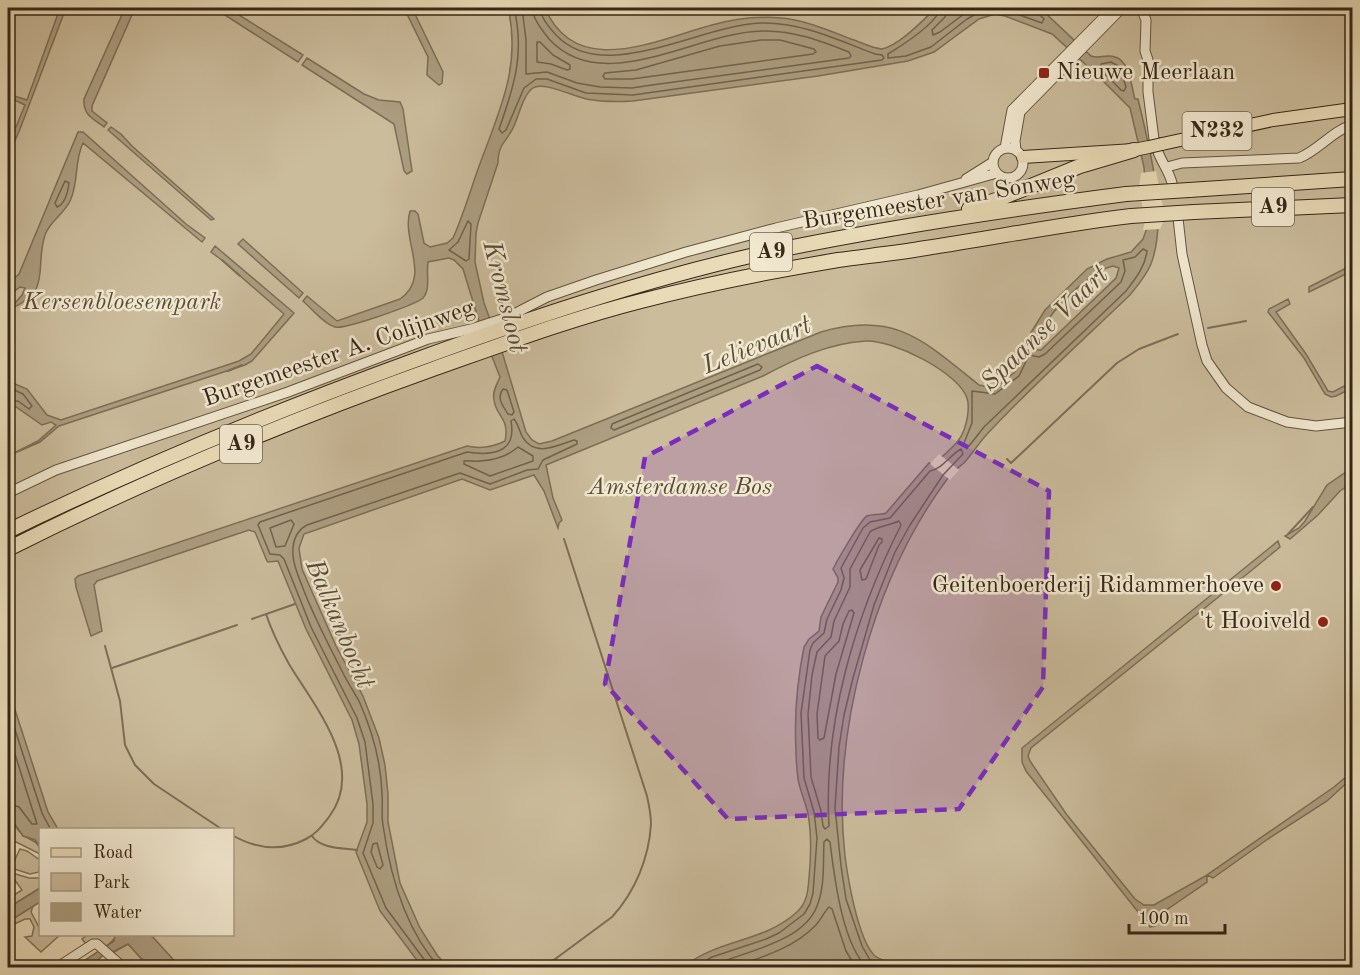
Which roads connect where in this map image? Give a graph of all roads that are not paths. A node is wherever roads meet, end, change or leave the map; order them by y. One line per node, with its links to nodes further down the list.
1 (1113, 8): 5 (street)
2 (1122, 8): 5 (street)
3 (1141, 8): 7 (street)
4 (1149, 8): 7 (street)
5 (1086, 40): 6 (street)
6 (1067, 59): 11 (street); 13 (street)
7 (1148, 60): 10 (street)
8 (1353, 109): 10 (main road, N232)
9 (1353, 125): 15 (street)
10 (1158, 145): 12 (main road, N232, bridge); 15 (street)
11 (1005, 148): 13 (street); 14 (street)
12 (1134, 150): 13 (main road, N232); 22 (highway, A9)
13 (1020, 154): 16 (street)
14 (993, 162): 16 (street); 18 (street, Burgemeester A. Colijnweg)
15 (1167, 167): 19 (street)
16 (997, 173): 18 (street, Burgemeester A. Colijnweg)
17 (1353, 178): 22 (highway, Burgemeester van Sonweg / A9, bridge)
18 (962, 182): 23 (street, Burgemeester A. Colijnweg)
19 (1172, 183)
20 (1353, 205): 28 (highway, Burgemeester van Sonweg / A9, bridge)
21 (1178, 219): 25 (street)
22 (921, 223): 23 (highway, Burgemeester van Sonweg / A9)
23 (510, 321): 24 (highway, Burgemeester van Sonweg / A9)
24 (469, 335): 26 (street, Burgemeester A. Colijnweg); 27 (highway, Burgemeester van Sonweg / A9)
25 (1353, 422)
26 (8, 493)
27 (8, 531)
28 (8, 549)
29 (56, 968): 30 (street)
30 (124, 968)

